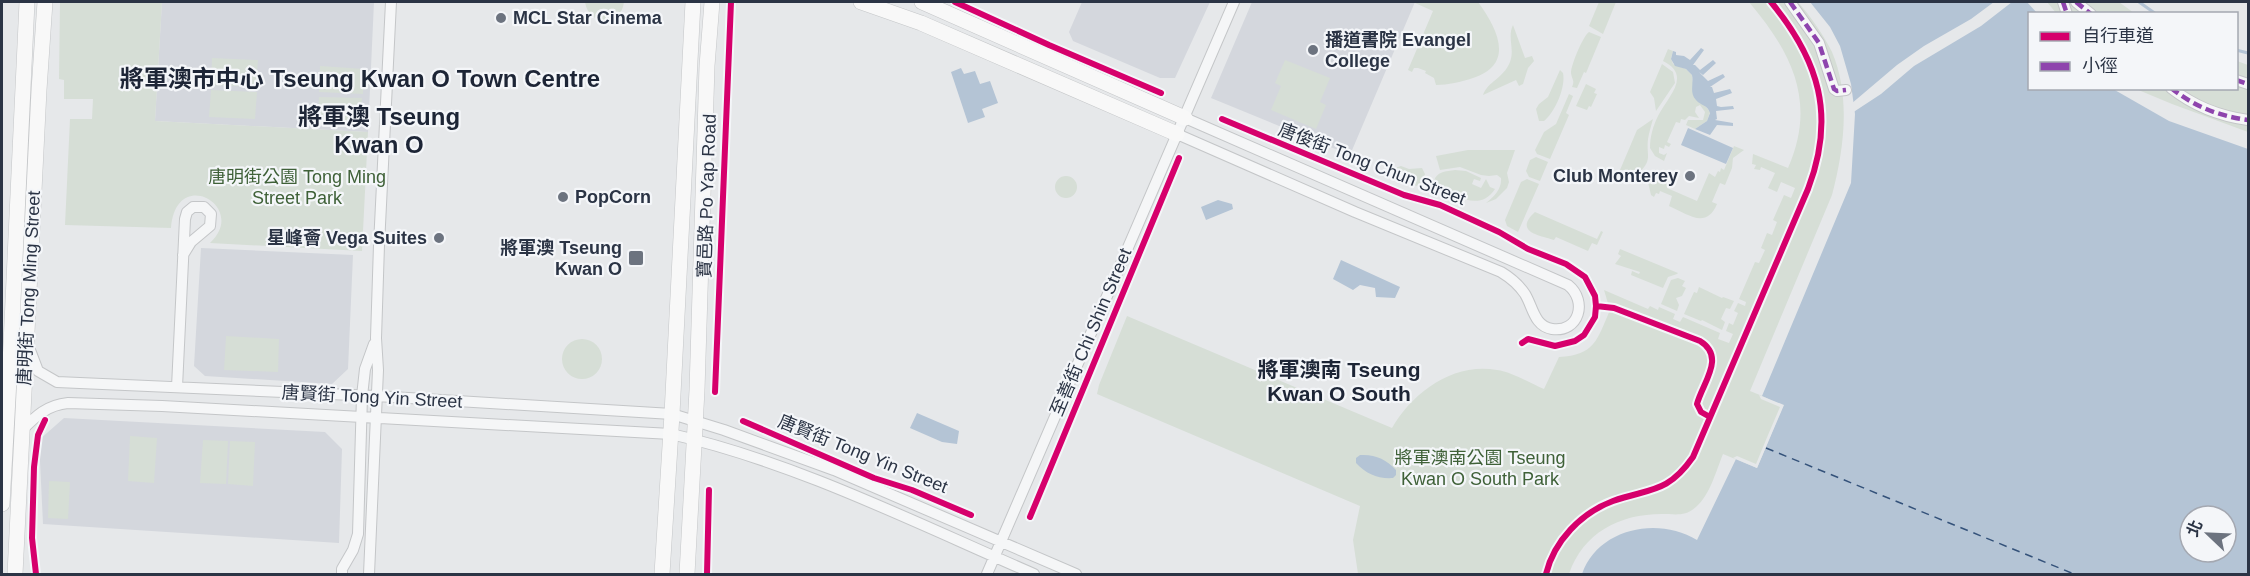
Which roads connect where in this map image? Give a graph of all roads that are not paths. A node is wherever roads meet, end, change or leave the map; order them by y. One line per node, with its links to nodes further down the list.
1 (27, 2): 30 (main road, 唐明街 Tong Ming Street)
2 (45, 2): 18 (main road, 唐明街 Tong Ming Street)
3 (391, 2): 19 (street)
4 (693, 2): 23 (main road, 寶邑路 Po Yap Road)
5 (712, 2): 26 (main road, 寶邑路 Po Yap Road)
6 (861, 2): 16 (main road, 唐俊街 Tong Chun Street)
7 (922, 2): 14 (main road, 唐俊街 Tong Chun Street)
8 (1234, 2): 14 (street, 至善街 Chi Shin Street)
9 (1790, 2): 12 (street)
10 (2076, 2): 11 (street)
11 (2088, 12)
12 (1846, 90)
13 (2174, 90): 15 (street)
14 (1185, 118): 16 (street, 至善街 Chi Shin Street); 16 (street, 唐俊街 Tong Chun Street)
15 (2248, 120)
16 (1177, 134): 31 (street, 至善街 Chi Shin Street)
17 (183, 255): 20 (street)
18 (27, 335): 20 (street, 唐賢街 Tong Yin Street); 27 (main road, 唐明街 Tong Ming Street)
19 (376, 338): 21 (street); 22 (street)
20 (177, 387): 21 (street, 唐賢街 Tong Yin Street)
21 (362, 396): 22 (street, 唐賢街 Tong Yin Street); 24 (street)
22 (376, 396): 23 (street, 唐賢街 Tong Yin Street); 25 (street)
23 (672, 414): 26 (street, 唐賢街 Tong Yin Street); 28 (main road, 寶邑路 Po Yap Road)
24 (360, 417): 25 (street, 唐賢街 Tong Yin Street); 27 (street, 唐賢街 Tong Yin Street); 34 (street)
25 (375, 418): 28 (street, 唐賢街 Tong Yin Street); 35 (street)
26 (695, 421): 29 (main road, 寶邑路 Po Yap Road); 31 (street, 唐賢街 Tong Yin Street)
27 (22, 430): 33 (main road, 唐明街 Tong Ming Street)
28 (670, 434): 29 (street, 唐賢街 Tong Yin Street); 36 (main road, 寶邑路 Po Yap Road)
29 (694, 440): 32 (street, 唐賢街 Tong Yin Street); 37 (main road, 寶邑路 Po Yap Road)
30 (2, 504)
31 (1000, 542): 32 (street, 至善街 Chi Shin Street); 40 (street, 唐賢街 Tong Yin Street)
32 (994, 557): 38 (street, 至善街 Chi Shin Street); 39 (street, 唐賢街 Tong Yin Street)
33 (15, 574)
34 (342, 574)
35 (369, 574)
36 (662, 574)
37 (687, 574)
38 (987, 574)
39 (1034, 574)
40 (1076, 574)

